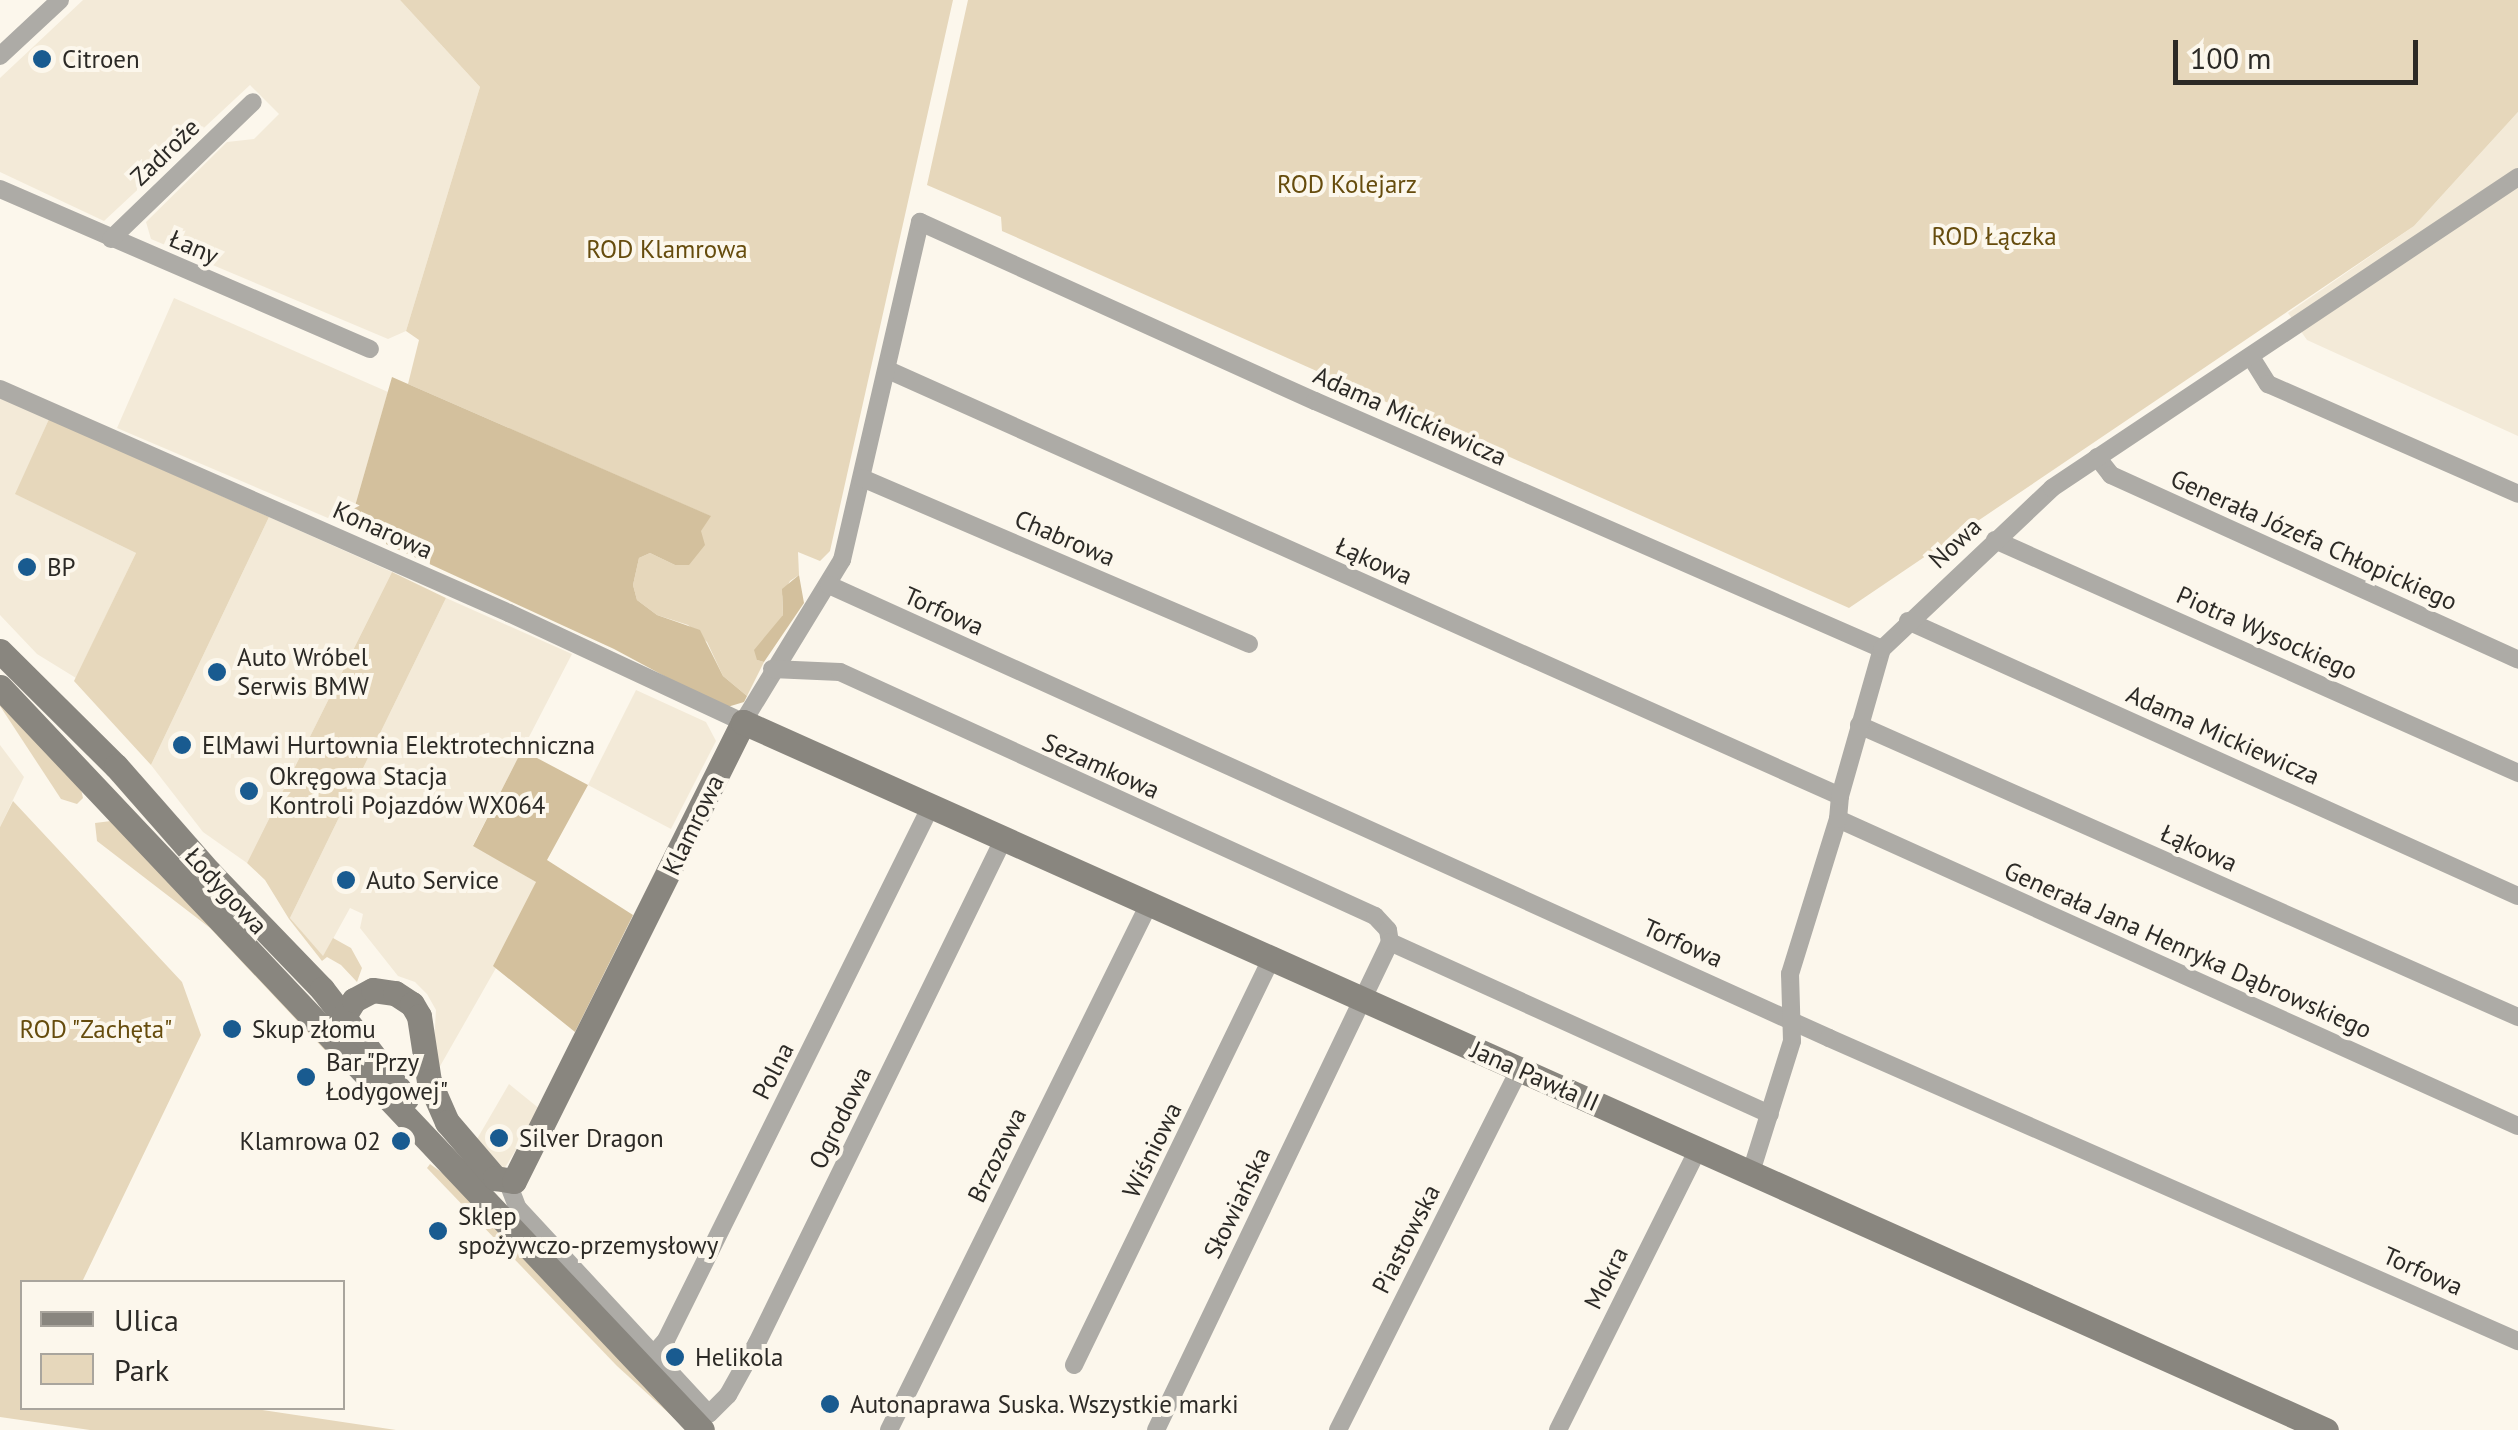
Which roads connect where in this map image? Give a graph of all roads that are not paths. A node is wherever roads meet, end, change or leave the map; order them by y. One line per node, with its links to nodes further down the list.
1 (60, 0): 2 (street)
2 (0, 56)
3 (254, 102): 7 (street, Zadroże)
4 (2518, 177): 9 (street, Nowa)
5 (0, 189): 7 (street, Łany)
6 (920, 222): 10 (street, Klamrowa); 19 (street, Adama Mickiewicza)
7 (111, 239): 8 (street, Łany)
8 (370, 349)
9 (2251, 358): 12 (street, Nowa); 14 (street)
10 (888, 370): 13 (street, Klamrowa); 27 (street, Łąkowa)
11 (0, 389): 24 (street, Konarowa)
12 (2097, 457): 15 (street, Nowa); 21 (street, Generała Józefa Chłopickiego)
13 (862, 478): 16 (street, Klamrowa); 18 (street, Chabrowa)
14 (2518, 494)
15 (1995, 540): 17 (street, Nowa); 26 (street, Piotra Wysockiego)
16 (830, 585): 22 (street, Klamrowa); 37 (street, Torfowa)
17 (1908, 621): 19 (street, Nowa); 31 (street, Adama Mickiewicza)
18 (1249, 644)
19 (1882, 649): 25 (street, Nowa)
20 (0, 650): 38 (street, Łodygowa)
21 (2518, 660)
22 (772, 669): 24 (street, Klamrowa); 33 (street, Sezamkowa)
23 (0, 687): 38 (street, Łodygowa)
24 (743, 722): 28 (street, Jana Pawła II); 44 (street, Klamrowa)
25 (1859, 725): 27 (street, Nowa); 36 (street, Łąkowa)
26 (2518, 773)
27 (1840, 796): 29 (street, Nowa)
28 (931, 806): 30 (street, Jana Pawła II); 46 (street, Polna)
29 (1838, 819): 37 (street, Nowa); 41 (street, Generała Jana Henryka Dąbrowskiego)
30 (1004, 838): 32 (street, Jana Pawła II); 48 (street, Ogrodowa)
31 (2518, 896)
32 (1150, 902): 34 (street, Jana Pawła II); 49 (street, Brzozowa)
33 (1390, 942): 35 (street); 40 (street, Sezamkowa)
34 (1272, 956): 35 (street, Jana Pawła II); 47 (street, Wiśniowa)
35 (1364, 998): 39 (street, Jana Pawła II); 50 (street, Słowiańska)
36 (2518, 1017)
37 (1792, 1020): 40 (street, Nowa); 45 (street, Torfowa)
38 (334, 1022): 44 (street); 48 (street, Łodygowa)
39 (1518, 1070): 42 (street, Jana Pawła II); 51 (street, Piastowska)
40 (1770, 1114): 43 (street, Nowa)
41 (2518, 1126)
42 (1698, 1149): 43 (street, Jana Pawła II); 52 (street, Mokra)
43 (1750, 1172): 53 (street, Jana Pawła II)
44 (508, 1183): 46 (street)
45 (2518, 1341)
46 (654, 1355): 48 (street)
47 (1074, 1365)
48 (706, 1422)
49 (889, 1430)
50 (1156, 1430)
51 (1338, 1430)
52 (1558, 1430)
53 (2326, 1430)

